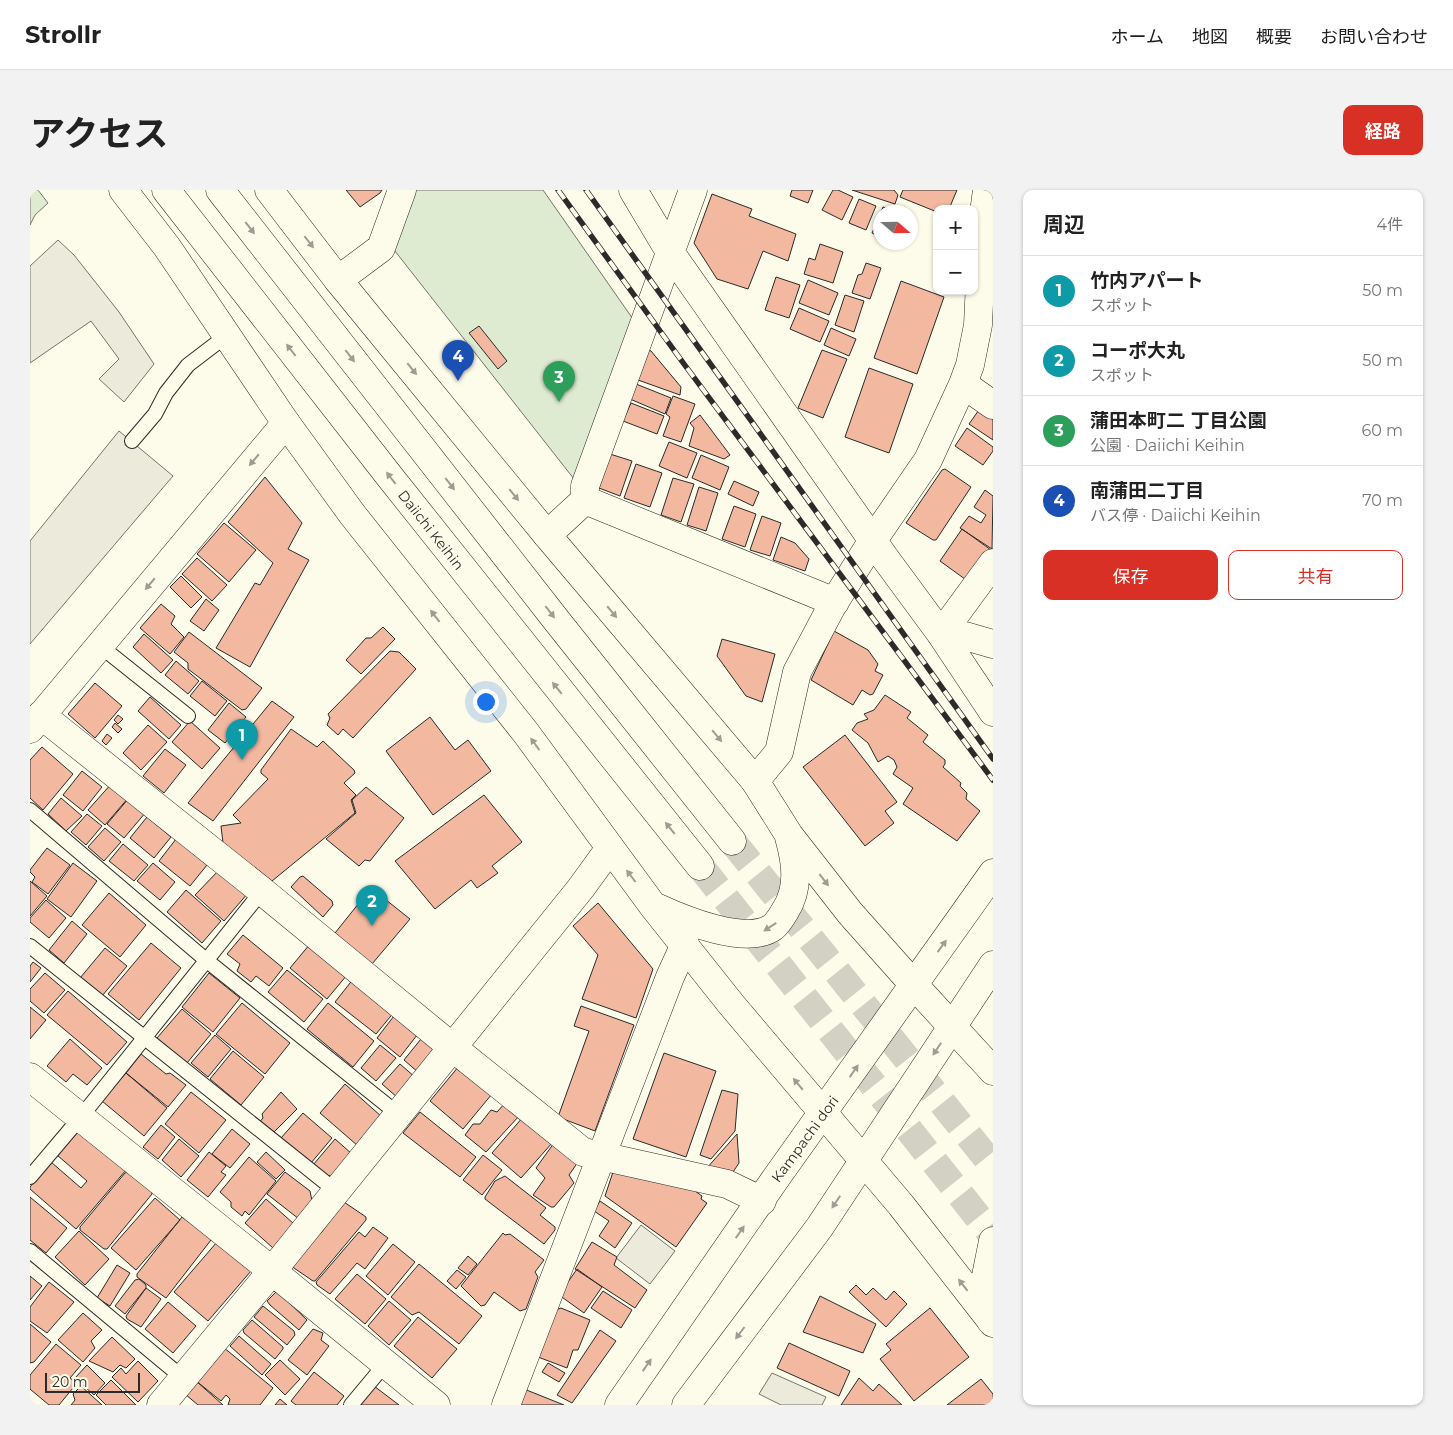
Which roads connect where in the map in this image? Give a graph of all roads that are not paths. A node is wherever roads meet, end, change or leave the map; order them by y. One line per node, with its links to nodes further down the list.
1 (123, 190): 11 (main road)
2 (166, 190): 32 (main road, Daiichi Keihin, one-way to 2)
3 (220, 190): 30 (main road, one-way to 30)
4 (269, 190): 10 (main road, one-way to 10)
5 (402, 190): 10 (main road)
6 (633, 190): 9 (main road)
7 (693, 190): 9 (main road)
8 (987, 190): 12 (main road)
9 (670, 252): 16 (main road); 18 (main road)
10 (338, 280): 17 (main road, one-way to 17)
11 (226, 336): 14 (main road); 15 (lane)
12 (963, 384): 13 (main road); 18 (main road)
13 (993, 404)
14 (286, 422): 23 (main road, one-way to 23); 31 (main road, one-way to 14)
15 (132, 442)
16 (585, 500): 17 (main road); 20 (main road)
17 (547, 535): 27 (main road, one-way to 27)
18 (872, 540): 20 (main road); 21 (main road)
19 (993, 563): 21 (main road)
20 (835, 602): 27 (main road)
21 (941, 634): 22 (main road); 24 (main road)
22 (993, 644)
23 (99, 645): 25 (lane); 26 (main road)
24 (993, 712)
25 (188, 716)
26 (36, 722): 34 (main road)
27 (755, 781): 29 (main road)
28 (30, 810): 38 (lane)
29 (788, 835): 35 (main road, one-way to 35); 40 (main road, one-way to 40)
30 (732, 841)
31 (610, 848): 35 (main road, one-way to 31); 43 (main road)
32 (700, 866)
33 (993, 873): 40 (main road, Kampachi dori, one-way to 33)
34 (262, 891): 38 (lane); 43 (main road)
35 (653, 906): 36 (main road)
36 (685, 944): 47 (main road, one-way to 36); 49 (main road)
37 (30, 946): 42 (lane)
38 (206, 960): 42 (lane); 46 (lane)
39 (993, 965): 41 (main road)
40 (914, 985): 41 (main road); 47 (main road, Kampachi dori, one-way to 40)
41 (951, 1026): 44 (main road); 50 (main road, one-way to 50)
42 (143, 1037): 48 (lane); 52 (lane)
43 (452, 1047): 46 (main road); 49 (main road)
44 (993, 1071)
45 (30, 1077): 48 (main road)
46 (398, 1114): 52 (main road)
47 (823, 1114): 50 (main road); 53 (main road, Kampachi dori)
48 (80, 1118): 51 (lane); 56 (main road)
49 (601, 1157): 53 (main road); 63 (main road)
50 (864, 1162): 57 (main road, one-way to 50); 65 (main road, one-way to 65)
51 (30, 1177)
52 (336, 1191): 56 (main road)
53 (762, 1201): 64 (main road, Kampachi dori, one-way to 53)
54 (993, 1241): 57 (main road)
55 (30, 1251): 59 (lane)
56 (272, 1271): 58 (main road); 59 (main road)
57 (992, 1322)
58 (386, 1363): 61 (lane); 62 (main road)
59 (183, 1378): 60 (main road)
60 (161, 1405)
61 (351, 1405)
62 (436, 1405)
63 (506, 1405)
64 (619, 1405)
65 (686, 1405)

